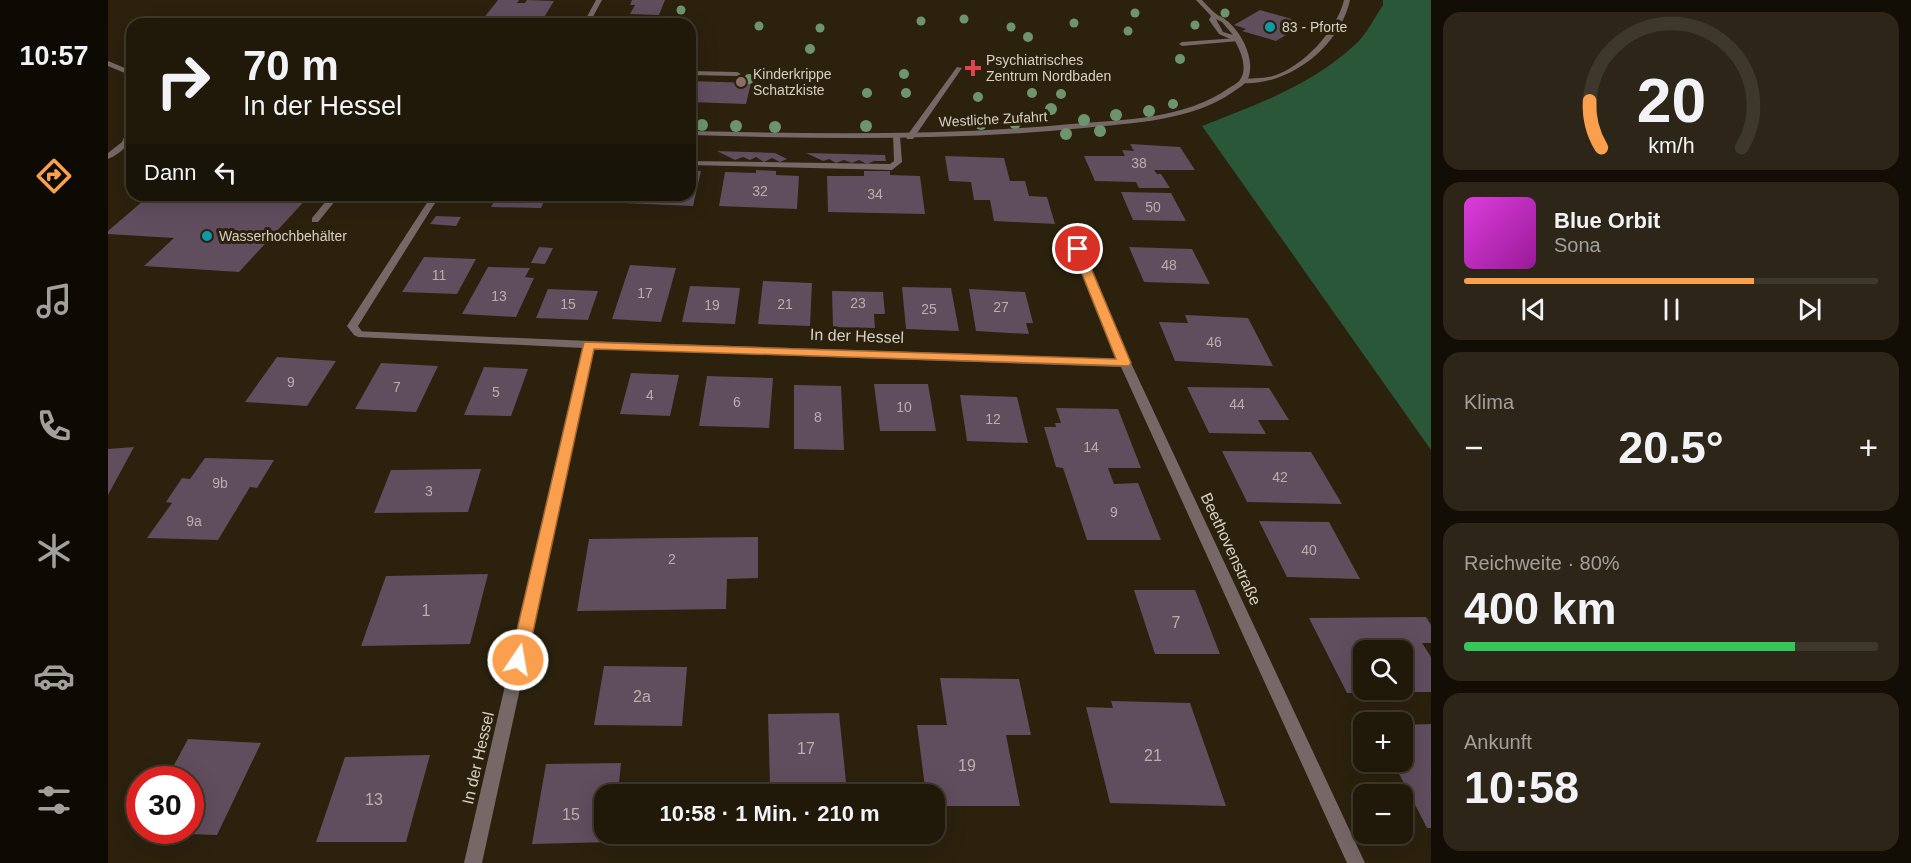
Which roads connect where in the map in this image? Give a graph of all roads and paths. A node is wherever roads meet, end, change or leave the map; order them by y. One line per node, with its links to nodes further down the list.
1 (599, 0): 4 (street)
2 (1199, 0): 5 (street)
3 (1347, 0): 12 (street)
4 (589, 18)
5 (1237, 39): 6 (street); 12 (street)
6 (1182, 44)
7 (108, 63): 9 (street)
8 (959, 68): 15 (street)
9 (126, 71)
10 (696, 73): 11 (street)
11 (737, 74)
12 (1243, 81): 15 (street, Westliche Zufahrt)
13 (696, 133): 14 (street, Westliche Zufahrt)
14 (896, 136): 15 (street, Westliche Zufahrt); 18 (street)
15 (910, 137)
16 (126, 141): 17 (street)
17 (108, 157)
18 (696, 163)
19 (331, 201): 21 (street)
20 (432, 201): 23 (street, In der Hessel)
21 (315, 220)
22 (1078, 249): 24 (street, Beethovenstraße)
23 (589, 345): 24 (street, In der Hessel); 25 (street, In der Hessel)
24 (1125, 363): 26 (street, Beethovenstraße)
25 (473, 863)
26 (1356, 863)

